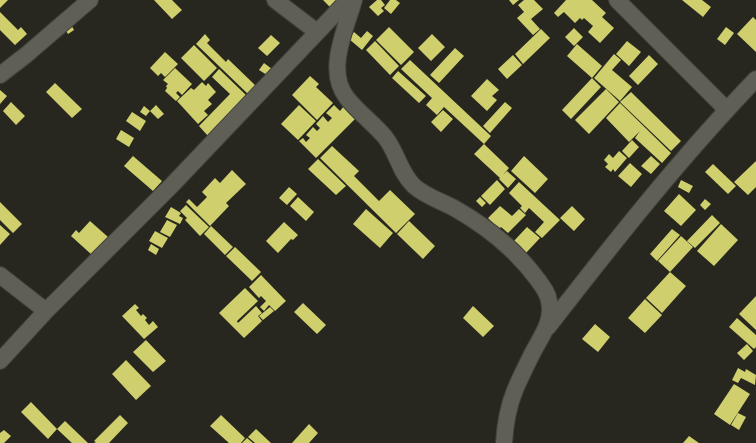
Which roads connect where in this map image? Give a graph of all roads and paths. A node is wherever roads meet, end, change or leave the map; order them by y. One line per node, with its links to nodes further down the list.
1 (90, 0): 7 (street)
2 (275, 0): 6 (street)
3 (348, 0): 6 (street)
4 (354, 0): 12 (street)
5 (617, 0): 9 (street)
6 (317, 32): 11 (street)
7 (0, 75)
8 (756, 79): 9 (street)
9 (727, 110): 12 (street)
10 (0, 275): 11 (street)
11 (46, 311): 13 (street)
12 (546, 330): 14 (street)
13 (0, 360)
14 (504, 443)

